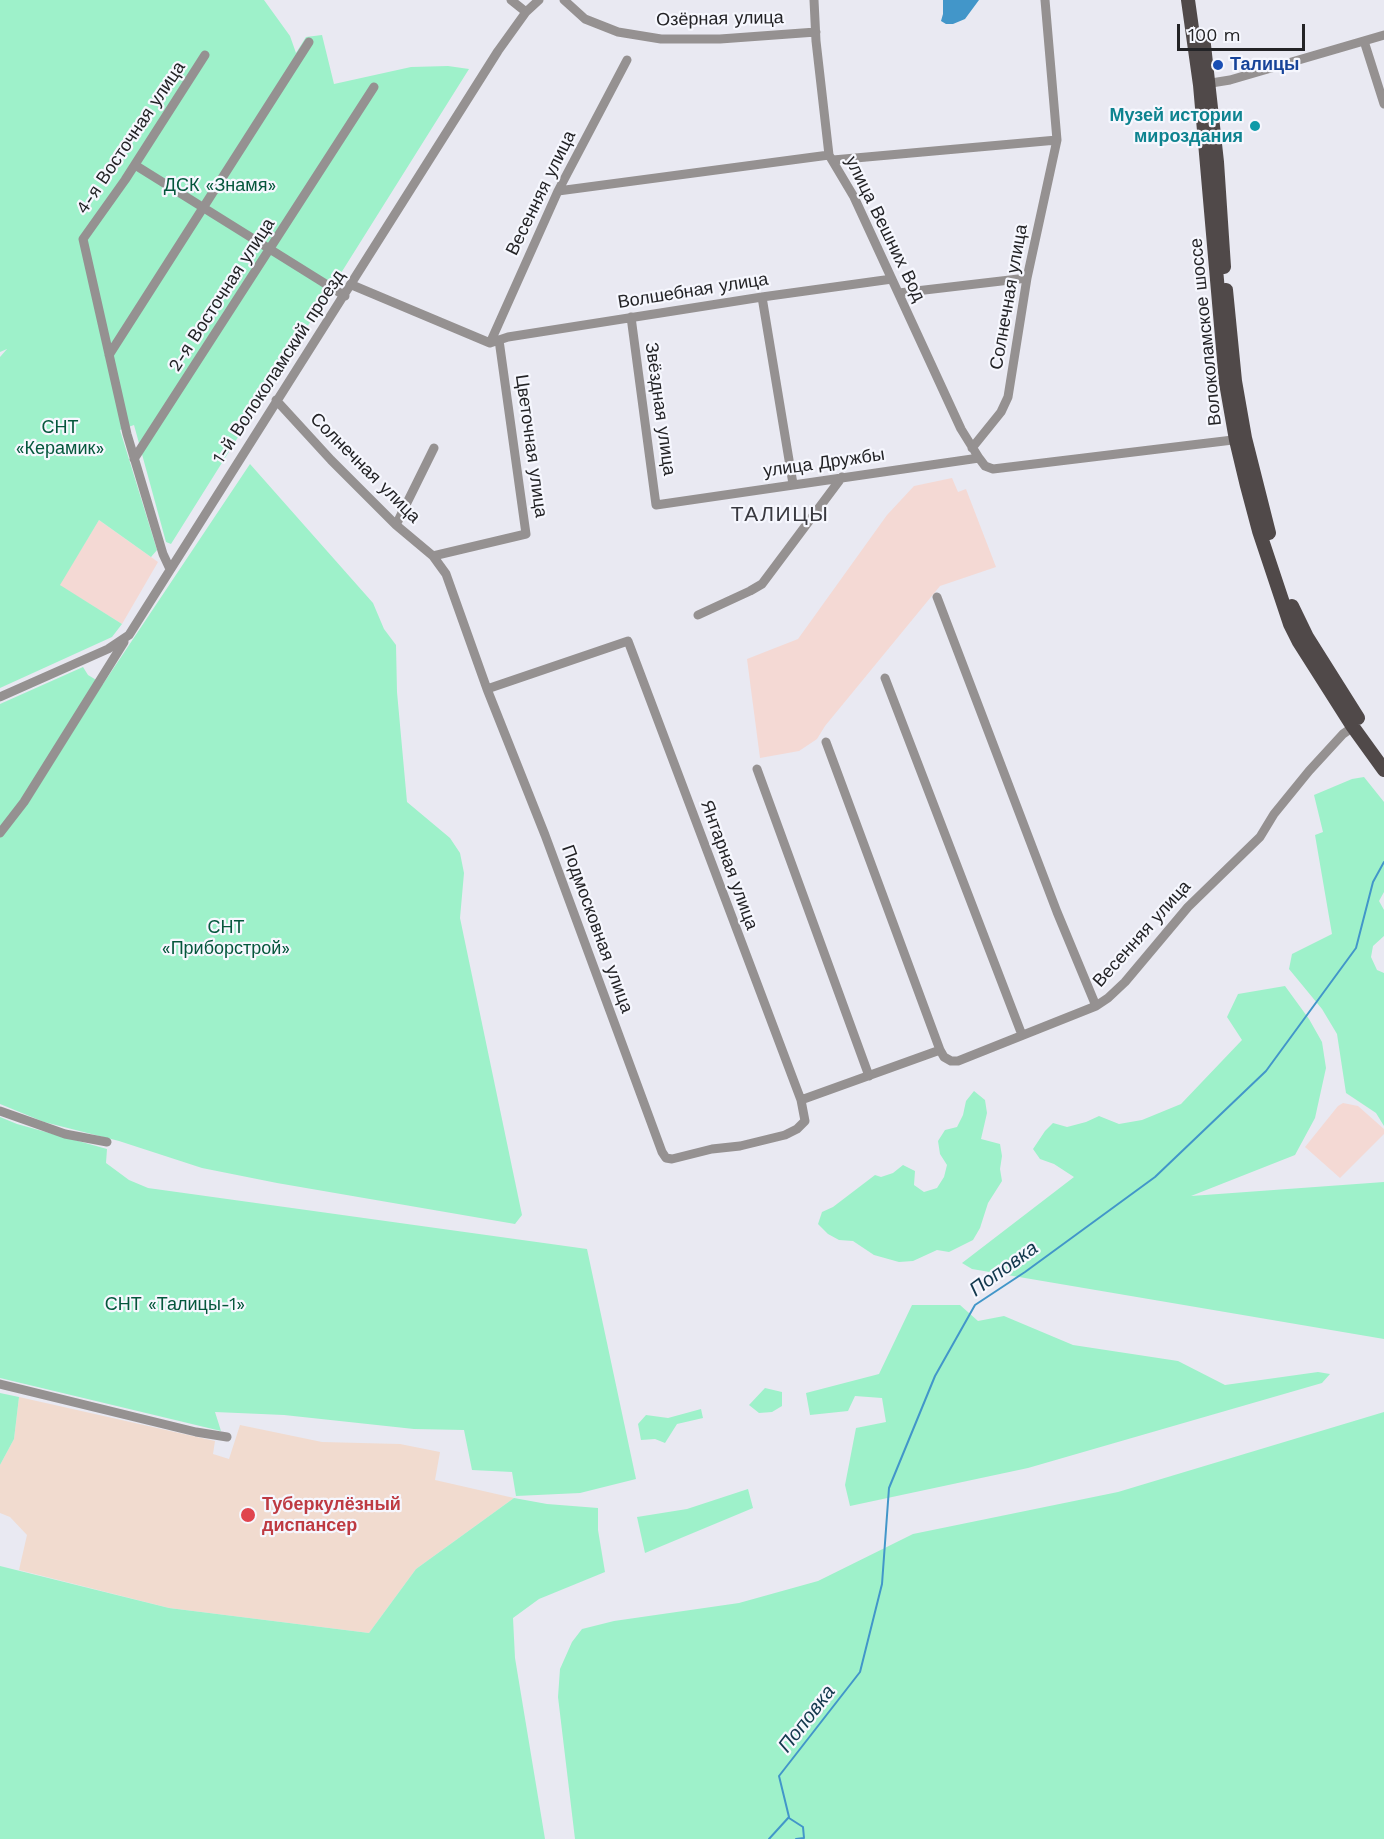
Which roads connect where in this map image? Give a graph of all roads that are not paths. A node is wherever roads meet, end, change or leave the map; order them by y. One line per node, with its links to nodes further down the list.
1 (511, 0): 8 (street)
2 (539, 0): 8 (street, 1-й Волоколамский проезд)
3 (564, 0): 9 (street, Озёрная улица)
4 (814, 0): 9 (street, улица Вешних Вод)
5 (1046, 0): 18 (street, Солнечная улица)
6 (1188, 0): 15 (main road, Волоколамское шоссе)
7 (1197, 0): 15 (main road, Волоколамское шоссе)
8 (526, 12): 26 (street, 1-й Волоколамский проезд)
9 (816, 32): 19 (street, улица Вешних Вод)
10 (1384, 35): 11 (street)
11 (1364, 41): 15 (street); 17 (street)
12 (309, 42): 22 (street)
13 (205, 55): 20 (street, 4-я Восточная улица)
14 (627, 60): 21 (street, Весенняя улица)
15 (1205, 84): 34 (main road, Волоколамское шоссе)
16 (374, 87): 23 (street, 2-я Восточная улица)
17 (1384, 104)
18 (1057, 140): 19 (street); 24 (street, Солнечная улица)
19 (831, 157): 21 (street); 25 (street, улица Вешних Вод)
20 (135, 165): 22 (street); 32 (street, 4-я Восточная улица)
21 (558, 191): 31 (street, Весенняя улица)
22 (202, 207): 23 (street); 32 (street)
23 (271, 249): 28 (street); 38 (street, 2-я Восточная улица)
24 (1027, 278): 27 (street); 36 (street, Солнечная улица)
25 (892, 279): 27 (street, улица Вешних Вод); 29 (street, Волшебная улица)
26 (352, 285): 28 (street, 1-й Волоколамский проезд); 31 (street)
27 (899, 293): 36 (street, улица Вешних Вод)
28 (345, 296): 33 (street, 1-й Волоколамский проезд)
29 (762, 297): 30 (street, Волшебная улица); 40 (street)
30 (631, 317): 31 (street, Волшебная улица); 41 (street, Звёздная улица)
31 (495, 342): 43 (street, Цветочная улица)
32 (109, 355): 38 (street)
33 (276, 400): 42 (street, Солнечная улица); 44 (street, 1-й Волоколамский проезд)
34 (1241, 439): 37 (street); 51 (main road, Волоколамское шоссе); 53 (main road, Волоколамское шоссе)
35 (434, 448): 42 (street)
36 (972, 448): 37 (street, улица Вешних Вод)
37 (979, 458): 39 (street, улица Дружбы)
38 (134, 459): 44 (street)
39 (843, 477): 40 (street, улица Дружбы); 46 (street)
40 (793, 484): 41 (street, улица Дружбы)
41 (656, 505)
42 (396, 525): 43 (street, Солнечная улица)
43 (433, 556): 49 (street, Подмосковная улица)
44 (170, 569): 47 (street, 1-й Волоколамский проезд)
45 (937, 597): 57 (street)
46 (698, 615)
47 (129, 635): 50 (street, 1-й Волоколамский проезд); 56 (street)
48 (885, 678): 58 (street)
49 (487, 689): 61 (street, Янтарная улица); 61 (street, Подмосковная улица)
50 (0, 697)
51 (1353, 727): 55 (main road, Волоколамское шоссе); 57 (street, Весенняя улица)
52 (826, 742): 59 (street)
53 (1384, 754)
54 (757, 769): 60 (street)
55 (1384, 770)
56 (0, 833)
57 (1096, 1006): 58 (street, Весенняя улица)
58 (1022, 1035): 59 (street, Весенняя улица)
59 (940, 1050): 60 (street)
60 (869, 1076): 61 (street)
61 (801, 1100)
62 (0, 1111): 63 (street)
63 (107, 1142)
64 (0, 1384): 65 (street)
65 (227, 1437)

